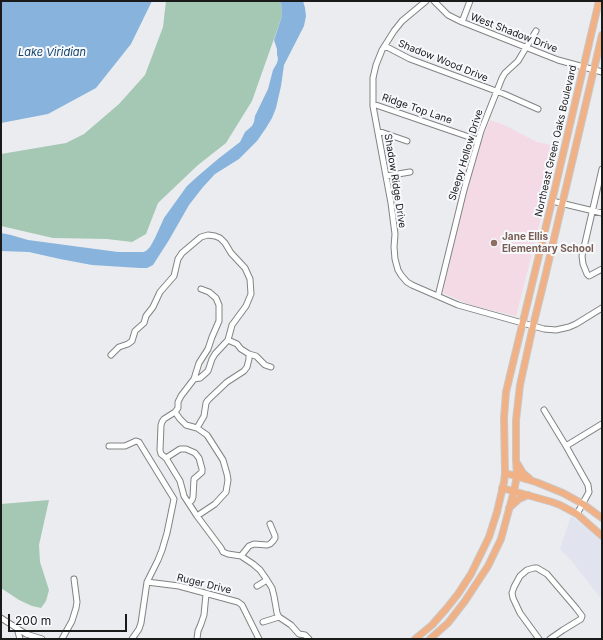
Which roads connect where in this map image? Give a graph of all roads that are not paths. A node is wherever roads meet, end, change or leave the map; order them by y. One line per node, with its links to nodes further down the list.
1 (426, 1): 8 (street, Shadow Ridge Drive)
2 (434, 1): 5 (street, West Shadow Drive)
3 (470, 1): 5 (street)
4 (599, 1): 10 (main road, Northeast Green Oaks Boulevard)
5 (462, 22): 9 (street, West Shadow Drive)
6 (536, 31): 9 (street, Sleepy Hollow Drive)
7 (602, 35): 11 (main road, Northeast Green Oaks Boulevard)
8 (385, 46): 13 (street, Shadow Wood Drive); 14 (street, Shadow Ridge Drive)
9 (527, 47): 10 (street, West Shadow Drive); 13 (street, Sleepy Hollow Drive)
10 (583, 67): 11 (street, West Shadow Drive); 22 (main road, Northeast Green Oaks Boulevard)
11 (594, 70): 12 (street, West Shadow Drive); 23 (main road, Northeast Green Oaks Boulevard)
12 (602, 72)
13 (496, 91): 15 (street, Shadow Wood Drive); 17 (street, Sleepy Hollow Drive)
14 (373, 104): 16 (street, Shadow Ridge Drive); 17 (street, Ridge Top Lane)
15 (538, 109)
16 (378, 132): 18 (street); 21 (street, Shadow Ridge Drive)
17 (478, 140): 28 (street, Sleepy Hollow Drive)
18 (407, 141)
19 (602, 169): 24 (street)
20 (410, 172): 21 (street)
21 (386, 176): 28 (street, Shadow Ridge Drive)
22 (552, 201): 23 (street); 30 (main road, Northeast Green Oaks Boulevard)
23 (562, 203): 24 (street); 31 (main road, Northeast Green Oaks Boulevard)
24 (592, 211): 25 (street); 26 (street)
25 (602, 213)
26 (602, 269)
27 (201, 289): 36 (street)
28 (438, 296): 30 (street, Shadow Ridge Drive)
29 (602, 308): 31 (street, Shadow Ridge Drive)
30 (523, 323): 31 (street, Shadow Ridge Drive); 45 (main road, Northeast Green Oaks Boulevard)
31 (533, 326): 44 (main road, Northeast Green Oaks Boulevard)
32 (228, 340): 33 (street); 34 (street); 36 (street)
33 (249, 354): 35 (street); 40 (street)
34 (111, 355)
35 (272, 366)
36 (194, 378): 38 (street)
37 (544, 410): 42 (street)
38 (175, 412): 40 (street); 43 (street)
39 (602, 424): 42 (street)
40 (197, 428): 55 (street)
41 (109, 446): 62 (street)
42 (566, 446): 52 (street)
43 (166, 458): 51 (street); 51 (street)
44 (516, 460): 46 (main road, Northeast Green Oaks Boulevard); 47 (main road)
45 (504, 473): 46 (main road); 48 (main road, Northeast Green Oaks Boulevard)
46 (516, 476): 47 (main road); 49 (main road, Northeast Green Oaks Boulevard)
47 (531, 480): 52 (main road)
48 (502, 488): 49 (main road); 78 (main road, Northeast Green Oaks Boulevard)
49 (514, 491): 50 (main road); 53 (main road, Northeast Green Oaks Boulevard)
50 (528, 495): 53 (main road); 54 (main road)
51 (189, 503): 55 (street)
52 (583, 504): 54 (street); 56 (main road)
53 (508, 509): 79 (main road, Northeast Green Oaks Boulevard)
54 (577, 514): 58 (main road)
55 (197, 516): 59 (street)
56 (602, 518)
57 (270, 524): 59 (street)
58 (602, 536)
59 (241, 556): 61 (street)
60 (74, 579): 72 (street)
61 (267, 580): 63 (street); 65 (street)
62 (147, 582): 64 (street, Ruger Drive); 73 (street)
63 (256, 586)
64 (206, 594): 74 (street); 75 (street, Ruger Drive)
65 (279, 617): 67 (street); 69 (street)
66 (1, 618): 68 (street)
67 (263, 622)
68 (17, 628): 70 (street); 71 (street)
69 (299, 635): 76 (street); 77 (street)
70 (20, 639)
71 (42, 639)
72 (62, 639)
73 (132, 639)
74 (197, 639)
75 (259, 639)
76 (296, 639)
77 (309, 639)
78 (416, 639)
79 (430, 639)
80 (539, 639): 81 (street)
81 (550, 639)

